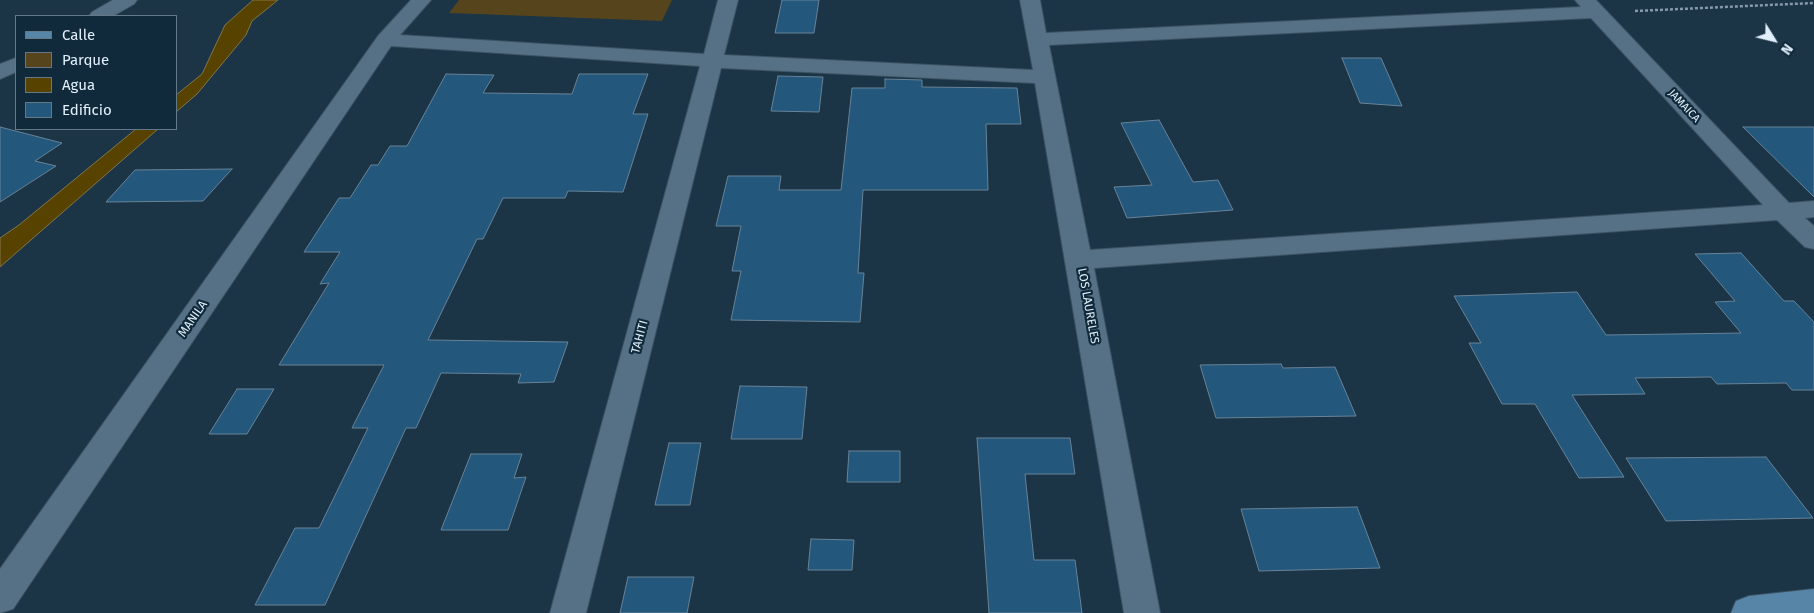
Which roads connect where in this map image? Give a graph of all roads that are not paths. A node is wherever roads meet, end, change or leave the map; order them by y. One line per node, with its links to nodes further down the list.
1 (127, 0): 6 (street)
2 (421, 0): 7 (street, MANILA)
3 (728, 0): 9 (street, TAHITI)
4 (1030, 0): 8 (street, LOS LAURELES)
5 (1591, 6): 8 (street); 14 (street, JAMAICA)
6 (101, 15)
7 (386, 40): 9 (street); 17 (street, MANILA)
8 (1036, 40): 12 (street, LOS LAURELES)
9 (713, 62): 12 (street); 19 (street, TAHITI)
10 (15, 65): 11 (street)
11 (0, 73)
12 (1044, 77): 16 (street, LOS LAURELES)
13 (1814, 209): 14 (street)
14 (1783, 211): 15 (street, JAMAICA); 16 (street)
15 (1814, 241)
16 (1080, 260): 20 (street, LOS LAURELES)
17 (0, 598)
18 (1814, 605): 21 (main road)
19 (568, 613)
20 (1142, 613)
21 (1749, 613)

